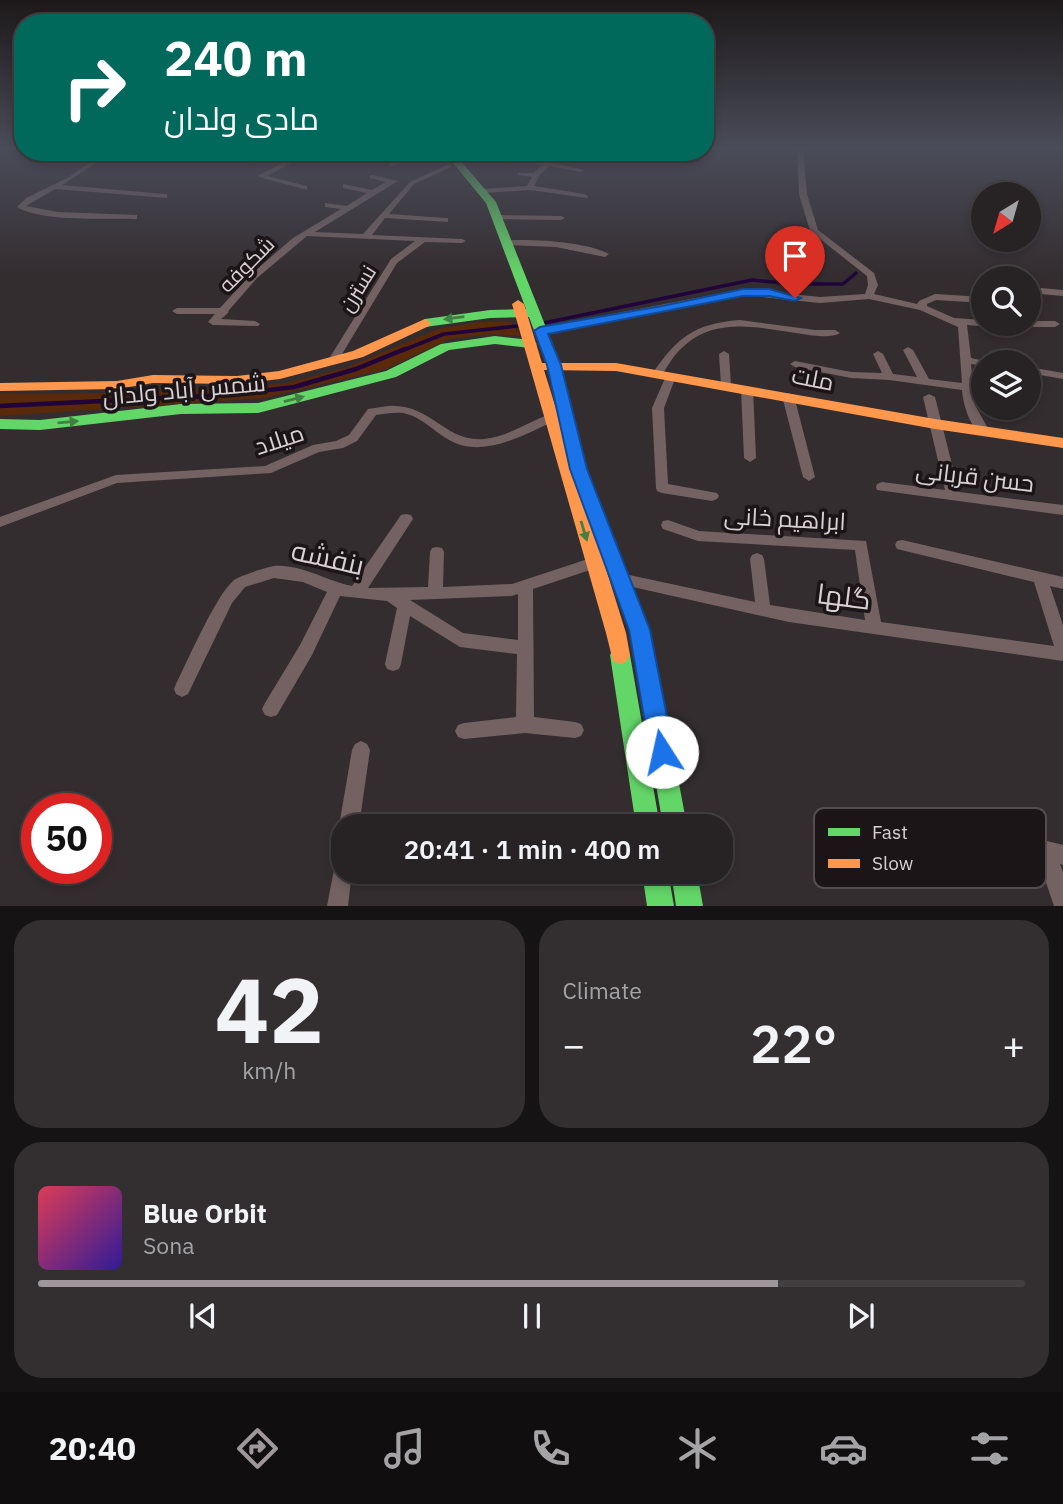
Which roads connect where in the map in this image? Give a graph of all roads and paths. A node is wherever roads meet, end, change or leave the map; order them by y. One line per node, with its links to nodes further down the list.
1 (46, 191): 16 (street)
2 (107, 191): 10 (street)
3 (369, 191): 9 (street)
4 (405, 191): 18 (street)
5 (473, 191): 37 (main road)
6 (483, 191): 20 (main road)
7 (552, 191): 11 (street)
8 (803, 191): 31 (street)
9 (372, 192): 14 (street, شکوفه)
10 (164, 196)
11 (584, 196)
12 (328, 205): 14 (street)
13 (75, 208): 16 (street)
14 (348, 208): 23 (street, شکوفه)
15 (99, 209): 17 (street)
16 (66, 214): 17 (street)
17 (90, 215): 19 (street)
18 (383, 216): 22 (street); 24 (street)
19 (134, 217)
20 (497, 217): 21 (street); 27 (main road)
21 (561, 218)
22 (445, 220)
23 (306, 234): 24 (street, شکوفه); 36 (street, شکوفه)
24 (366, 236): 25 (street, شکوفه)
25 (421, 241): 26 (street, شکوفه); 50 (street, نسترن)
26 (462, 241)
27 (506, 243): 28 (street); 37 (main road)
28 (605, 254)
29 (1041, 291): 30 (street)
30 (1063, 293)
31 (869, 296): 34 (street); 44 (street)
32 (951, 298): 33 (street); 34 (street)
33 (971, 299)
34 (923, 308): 38 (street)
35 (177, 311): 36 (street)
36 (225, 311): 40 (street, شکوفه)
37 (528, 314): 44 (main road); 50 (main road, one-way to 50)
38 (954, 321): 39 (street); 48 (street)
39 (971, 322)
40 (255, 324)
41 (1041, 324): 42 (street)
42 (1055, 324)
43 (835, 333): 55 (street)
44 (535, 338): 51 (main road); 53 (main road); 67 (main road, شمس آباد ولدان, one-way to 44)
45 (908, 349): 58 (street)
46 (724, 354): 59 (street)
47 (878, 354): 57 (street)
48 (965, 360): 49 (street); 61 (street)
49 (971, 361)
50 (332, 362): 60 (main road)
51 (554, 365): 53 (main road, ملت); 55 (main road, ملت); 85 (main road)
52 (795, 365): 57 (street)
53 (536, 366): 66 (main road)
54 (1041, 372): 56 (street)
55 (664, 375): 59 (main road, ملت); 74 (street)
56 (1063, 376)
57 (889, 377): 58 (street)
58 (923, 380): 61 (street)
59 (726, 385): 63 (main road, ملت)
60 (0, 387)
61 (966, 387): 62 (street); 69 (street)
62 (971, 388)
63 (747, 389): 64 (main road, ملت); 71 (street)
64 (788, 396): 68 (main road, ملت); 72 (street)
65 (929, 397): 68 (street)
66 (551, 418): 78 (street, میلاد); 83 (main road, one-way to 83)
67 (0, 424)
68 (935, 424): 69 (main road, ملت); 75 (street)
69 (984, 432): 70 (main road, ملت)
70 (1063, 443)
71 (750, 458)
72 (809, 477)
73 (882, 487): 75 (street, حسن قربانی)
74 (712, 496)
75 (953, 496): 76 (street, حسن قربانی)
76 (1063, 510)
77 (406, 519): 89 (street)
78 (0, 522)
79 (668, 525): 94 (street, ابراهیم خانی)
80 (902, 545): 84 (street)
81 (437, 552): 90 (street)
82 (757, 559): 93 (street)
83 (594, 563): 87 (street, بنفشه); 105 (main road)
84 (1040, 578): 86 (street); 96 (street)
85 (620, 579): 93 (street, گلها); 106 (main road)
86 (1063, 583)
87 (526, 586): 90 (street, بنفشه); 95 (street)
88 (336, 589): 89 (street, بنفشه); 98 (street, بنفشه); 99 (street)
89 (356, 593): 91 (street, بنفشه)
90 (435, 593): 91 (street, بنفشه)
91 (391, 596): 92 (street)
92 (405, 605): 95 (street); 97 (street)
93 (763, 610): 94 (street, گلها)
94 (874, 626): 96 (street, گلها)
95 (526, 648): 100 (street)
96 (1063, 652)
97 (393, 664)
98 (183, 689)
99 (271, 709)
100 (525, 725): 101 (street); 102 (street)
101 (575, 730)
102 (464, 731)
103 (361, 750): 104 (street)
104 (351, 814)
105 (646, 814)
106 (673, 814)
107 (1054, 853): 111 (street)
108 (340, 884): 112 (street)
109 (657, 884): 113 (main road)
110 (686, 884): 114 (main road)
111 (1063, 903)
112 (337, 905)
113 (661, 905)
114 (690, 905)

